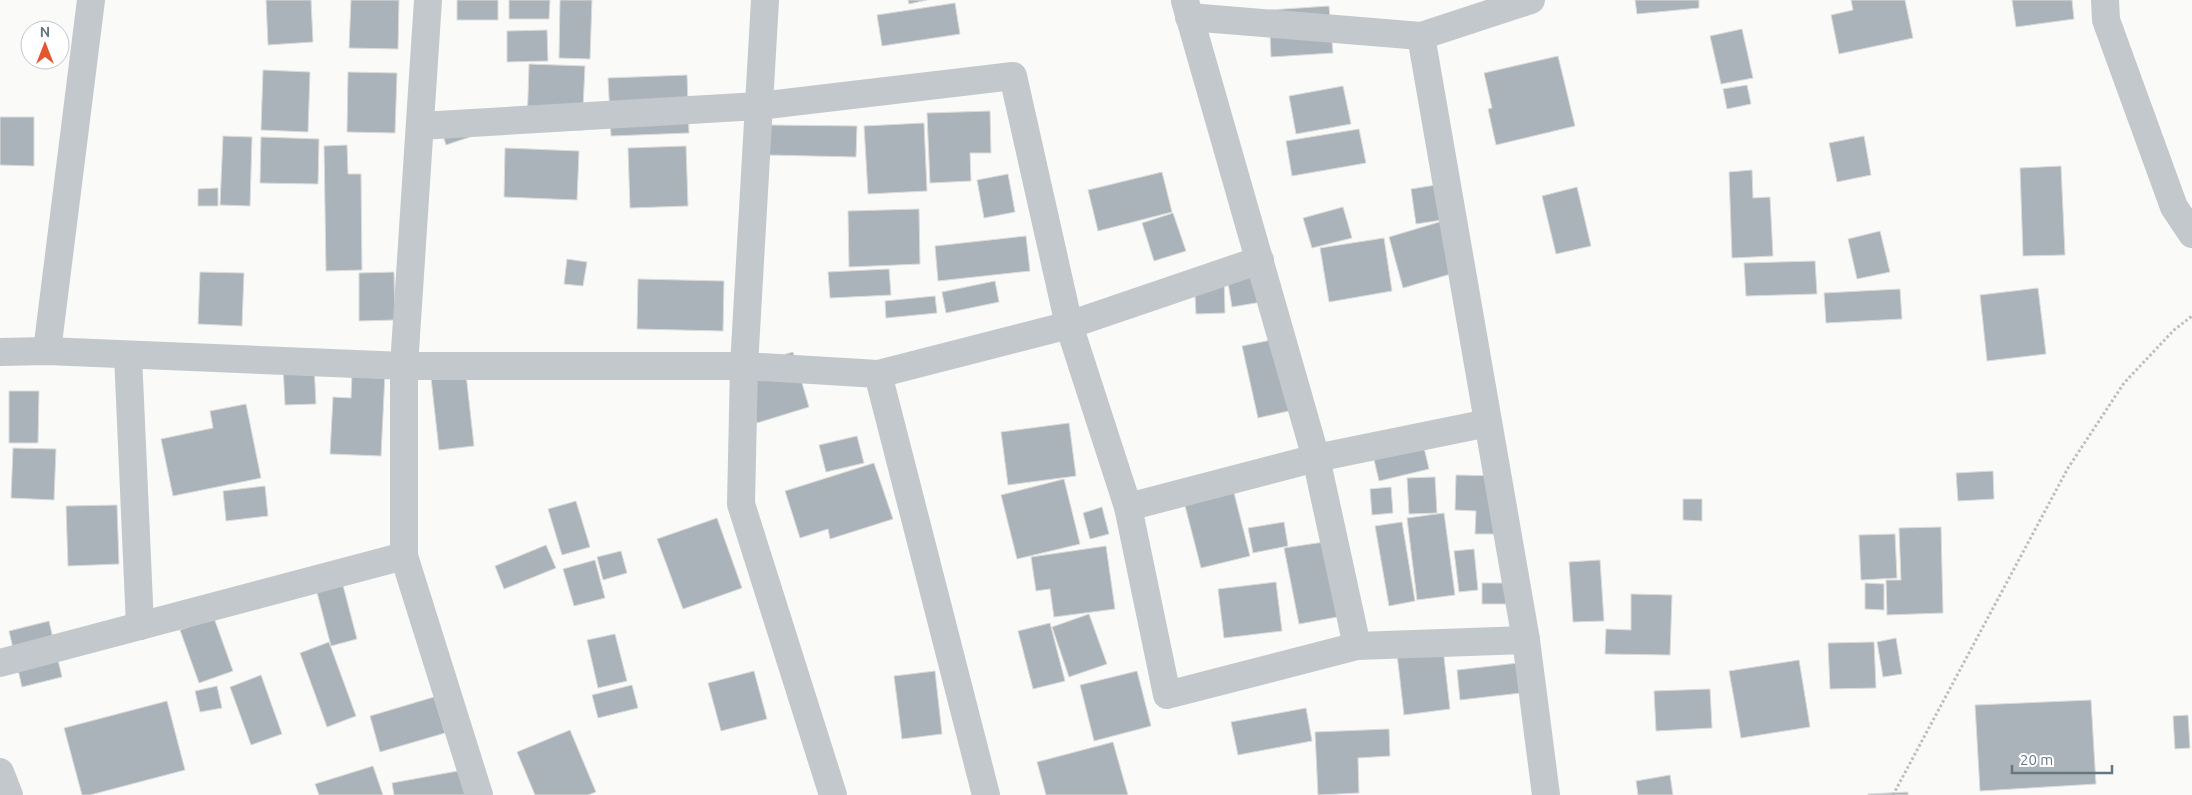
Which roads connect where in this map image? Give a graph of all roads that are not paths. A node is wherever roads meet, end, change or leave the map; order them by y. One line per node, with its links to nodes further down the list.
1 (92, 0): 13 (street)
2 (428, 0): 9 (street)
3 (765, 0): 8 (street)
4 (1531, 0): 7 (street)
5 (2100, 7): 10 (street)
6 (1187, 8): 7 (street); 11 (street)
7 (1421, 36): 19 (street)
8 (758, 106): 9 (street); 12 (street); 17 (street)
9 (420, 126): 16 (street)
10 (2192, 234)
11 (1260, 260): 12 (street); 20 (street)
12 (1069, 326): 18 (street); 21 (street)
13 (46, 351): 14 (street); 15 (street)
14 (0, 352)
15 (128, 355): 16 (street); 23 (street)
16 (404, 366): 17 (street); 22 (street)
17 (744, 366): 18 (street); 30 (street)
18 (878, 374): 31 (street)
19 (1488, 423): 20 (street); 24 (street)
20 (1316, 458): 21 (street); 25 (street)
21 (1128, 507): 25 (street)
22 (404, 556): 23 (street); 29 (street)
23 (140, 626): 26 (street)
24 (1526, 640): 25 (street); 32 (street)
25 (1357, 646)
26 (0, 663)
27 (0, 772): 28 (street)
28 (9, 795)
29 (479, 795)
30 (833, 795)
31 (986, 795)
32 (1546, 795)

